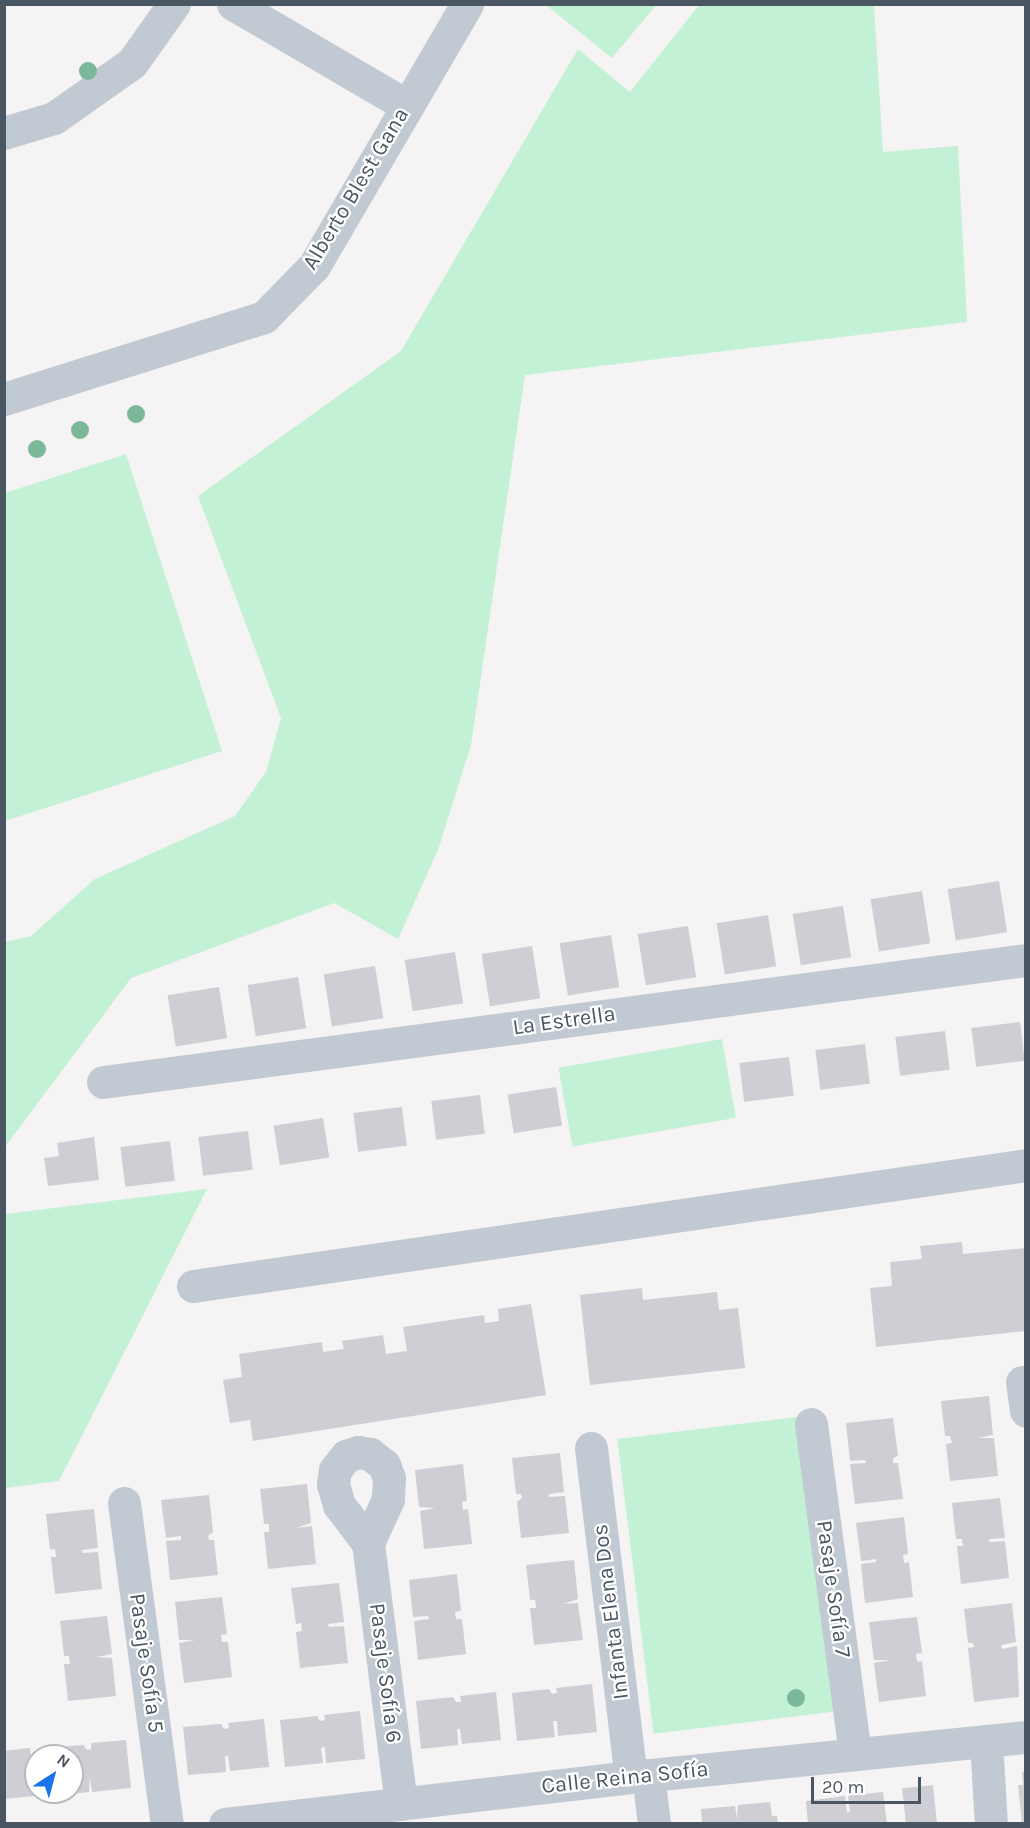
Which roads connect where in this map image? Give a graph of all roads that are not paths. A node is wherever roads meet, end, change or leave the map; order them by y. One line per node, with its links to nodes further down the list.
1 (174, 4): 5 (street)
2 (232, 4): 4 (street)
3 (467, 4): 4 (street, Alberto Blest Gana)
4 (406, 105): 6 (street, Alberto Blest Gana)
5 (4, 132)
6 (4, 399)
7 (1026, 960): 8 (street, La Estrella)
8 (103, 1082)
9 (1026, 1165): 10 (street)
10 (193, 1286)
11 (811, 1424): 17 (street, Pasaje Sofía 7)
12 (591, 1448): 18 (street, Infanta Elena Dos)
13 (124, 1503): 21 (street, Pasaje Sofía 5)
14 (369, 1543): 19 (street, Pasaje Sofía 6)
15 (1026, 1737): 16 (street, Calle Reina Sofía)
16 (986, 1741): 17 (street, Calle Reina Sofía); 24 (street)
17 (855, 1754): 18 (street, Calle Reina Sofía)
18 (639, 1776): 19 (street, Calle Reina Sofía); 23 (street, Infanta Elena Dos)
19 (401, 1804): 20 (street, Calle Reina Sofía)
20 (323, 1818): 22 (street, Calle Reina Sofía)
21 (167, 1824)
22 (225, 1824)
23 (654, 1824)
24 (991, 1824)

